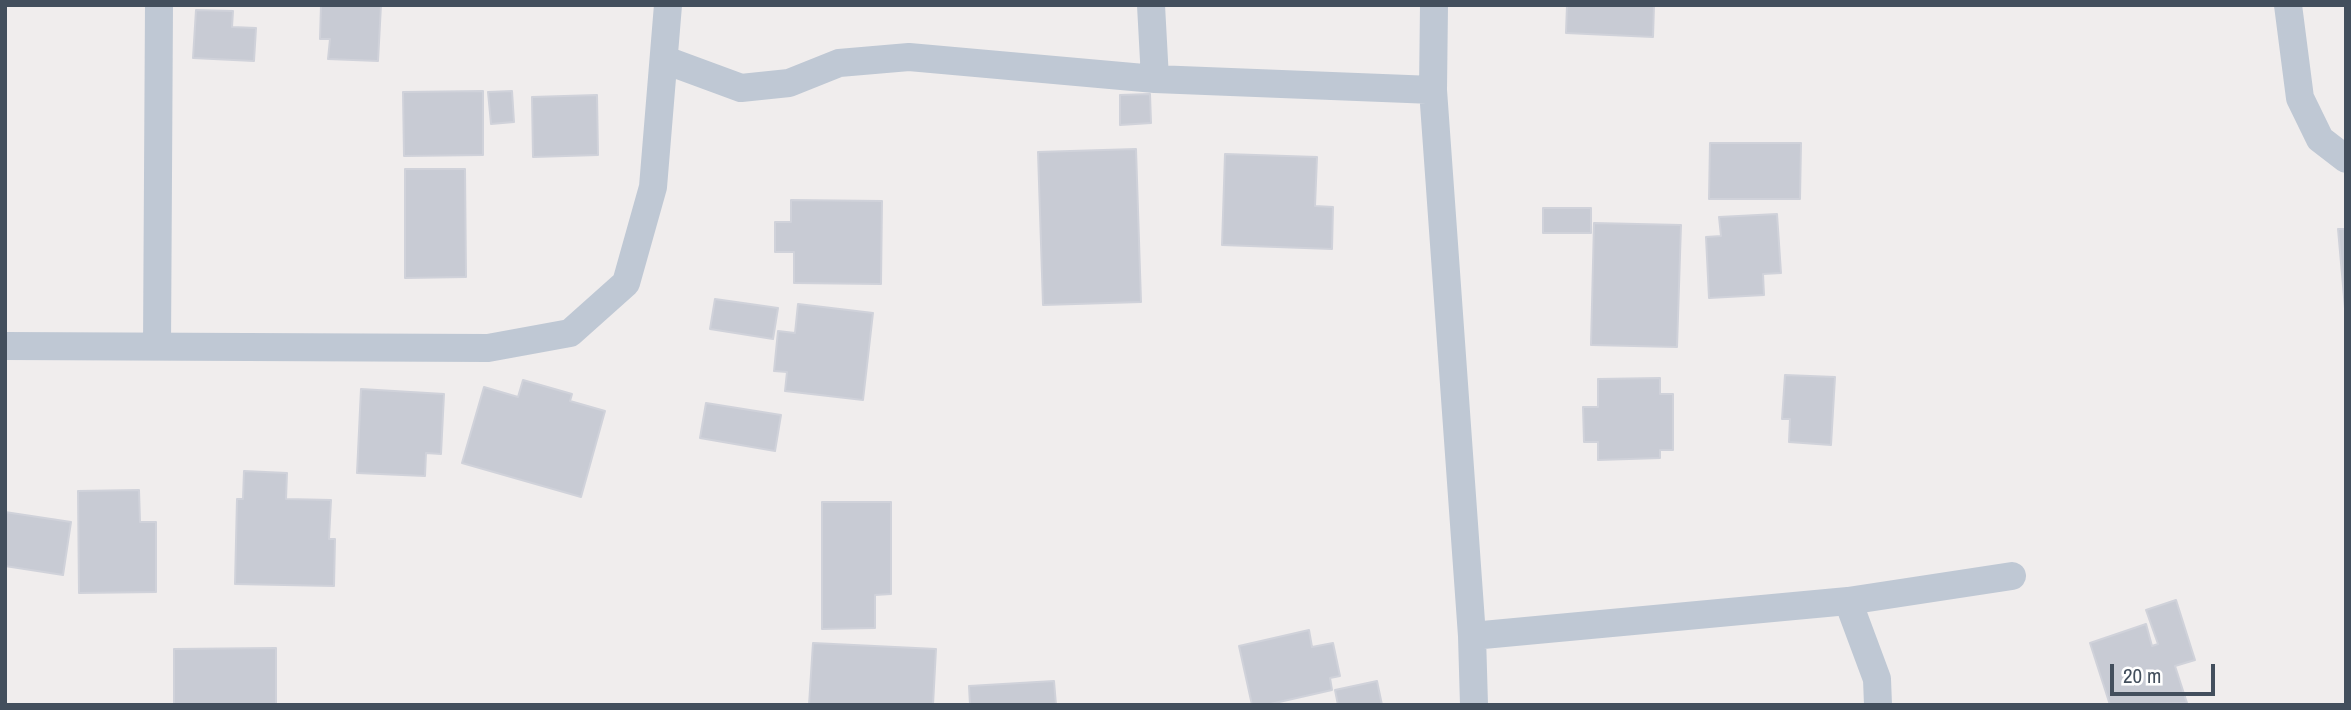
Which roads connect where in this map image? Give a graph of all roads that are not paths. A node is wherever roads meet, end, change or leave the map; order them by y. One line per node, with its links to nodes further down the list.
1 (159, 5): 11 (street)
2 (668, 5): 6 (street)
3 (1151, 5): 7 (street)
4 (1434, 5): 8 (street)
5 (2288, 5): 9 (street)
6 (665, 60): 7 (street); 11 (street)
7 (1155, 79): 8 (street)
8 (1433, 90): 14 (street)
9 (2346, 159)
10 (5, 346): 11 (street)
11 (157, 346)
12 (2012, 576): 13 (street)
13 (1848, 601): 14 (street); 16 (street)
14 (1472, 636): 15 (street)
15 (1474, 705)
16 (1878, 705)

